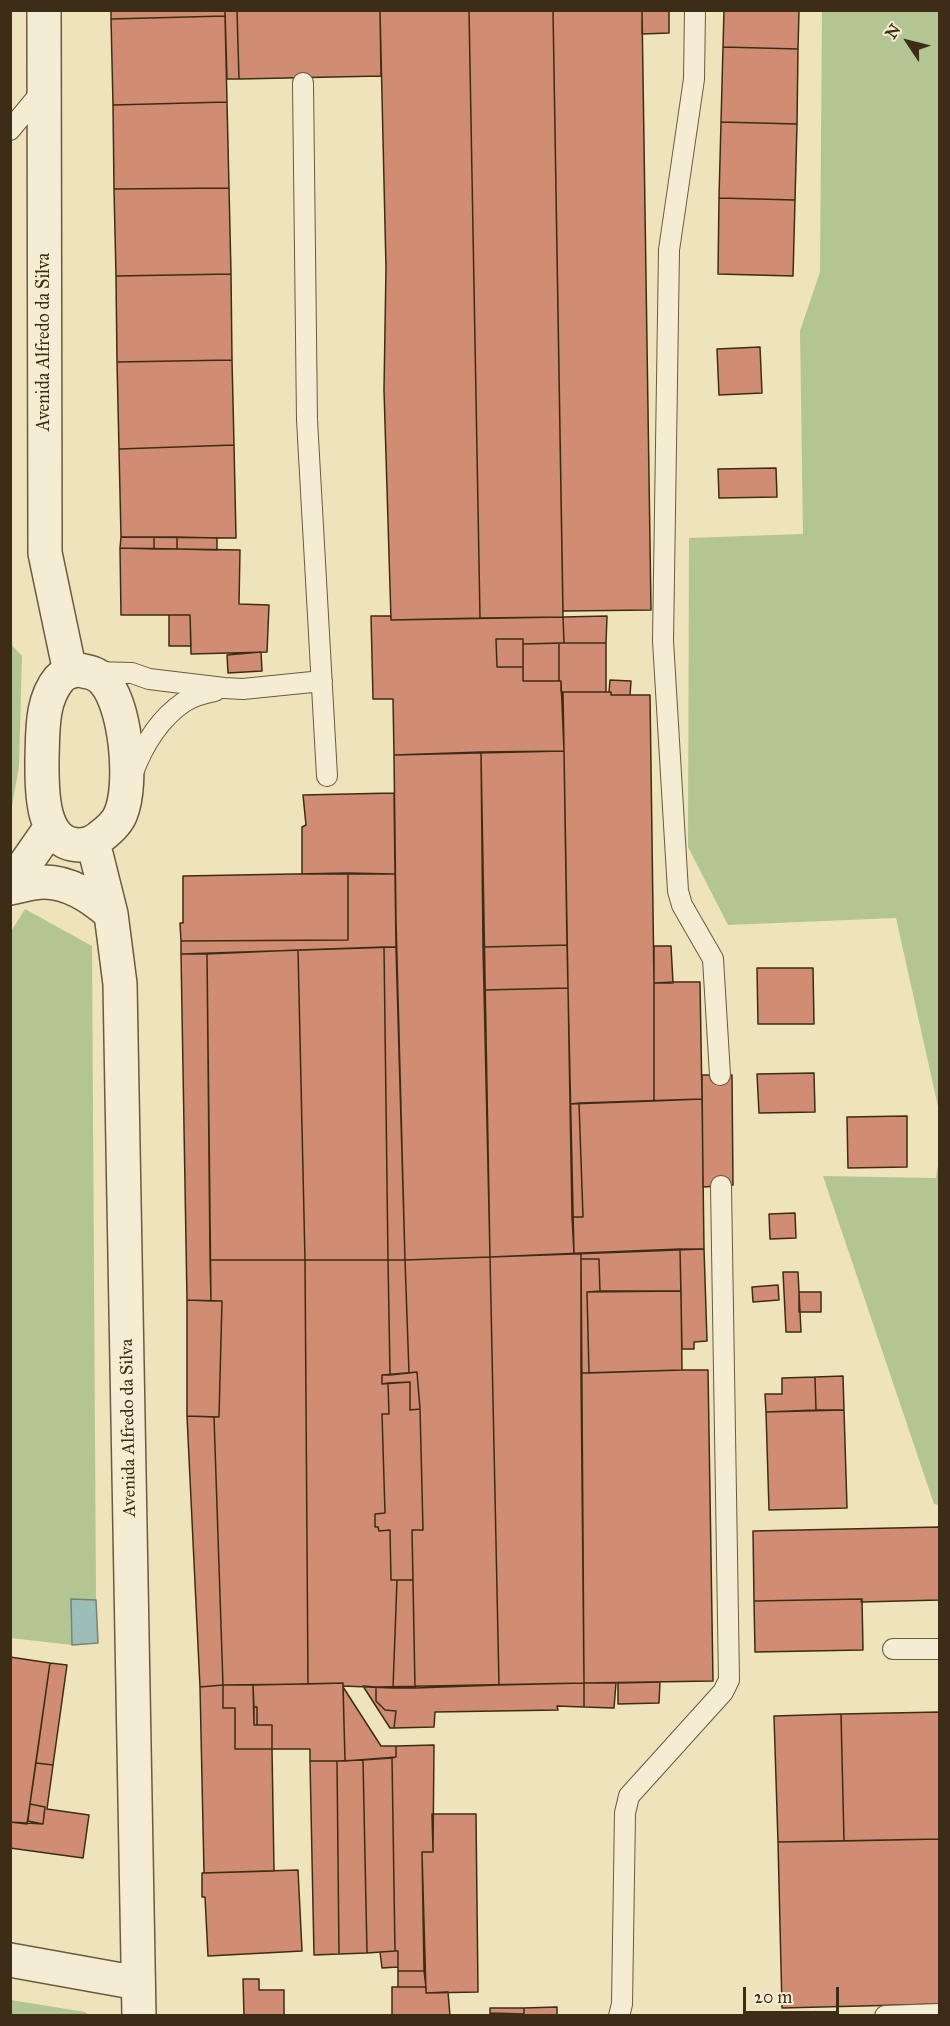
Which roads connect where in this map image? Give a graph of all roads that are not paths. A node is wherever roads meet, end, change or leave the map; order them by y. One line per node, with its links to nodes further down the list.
1 (44, 10): 4 (street, Avenida Alfredo da Silva)
2 (695, 10): 15 (lane)
3 (303, 83): 7 (lane)
4 (43, 90): 5 (lane); 6 (street, Avenida Alfredo da Silva)
5 (10, 130)
6 (81, 672): 8 (lane); 10 (street); 11 (street)
7 (322, 681): 8 (lane); 9 (lane)
8 (224, 688): 10 (lane)
9 (327, 776)
10 (126, 791): 12 (street)
11 (51, 826): 12 (street); 13 (street)
12 (93, 842): 14 (street, Avenida Alfredo da Silva)
13 (10, 887): 14 (street)
14 (111, 914): 20 (street, Avenida Alfredo da Silva)
15 (720, 1075)
16 (722, 1186): 23 (lane)
17 (893, 1649): 18 (lane)
18 (939, 1649)
19 (10, 1960): 20 (street)
20 (138, 1983): 22 (street, Avenida Alfredo da Silva)
21 (939, 2014): 24 (lane)
22 (139, 2016)
23 (619, 2016)
24 (885, 2016)

